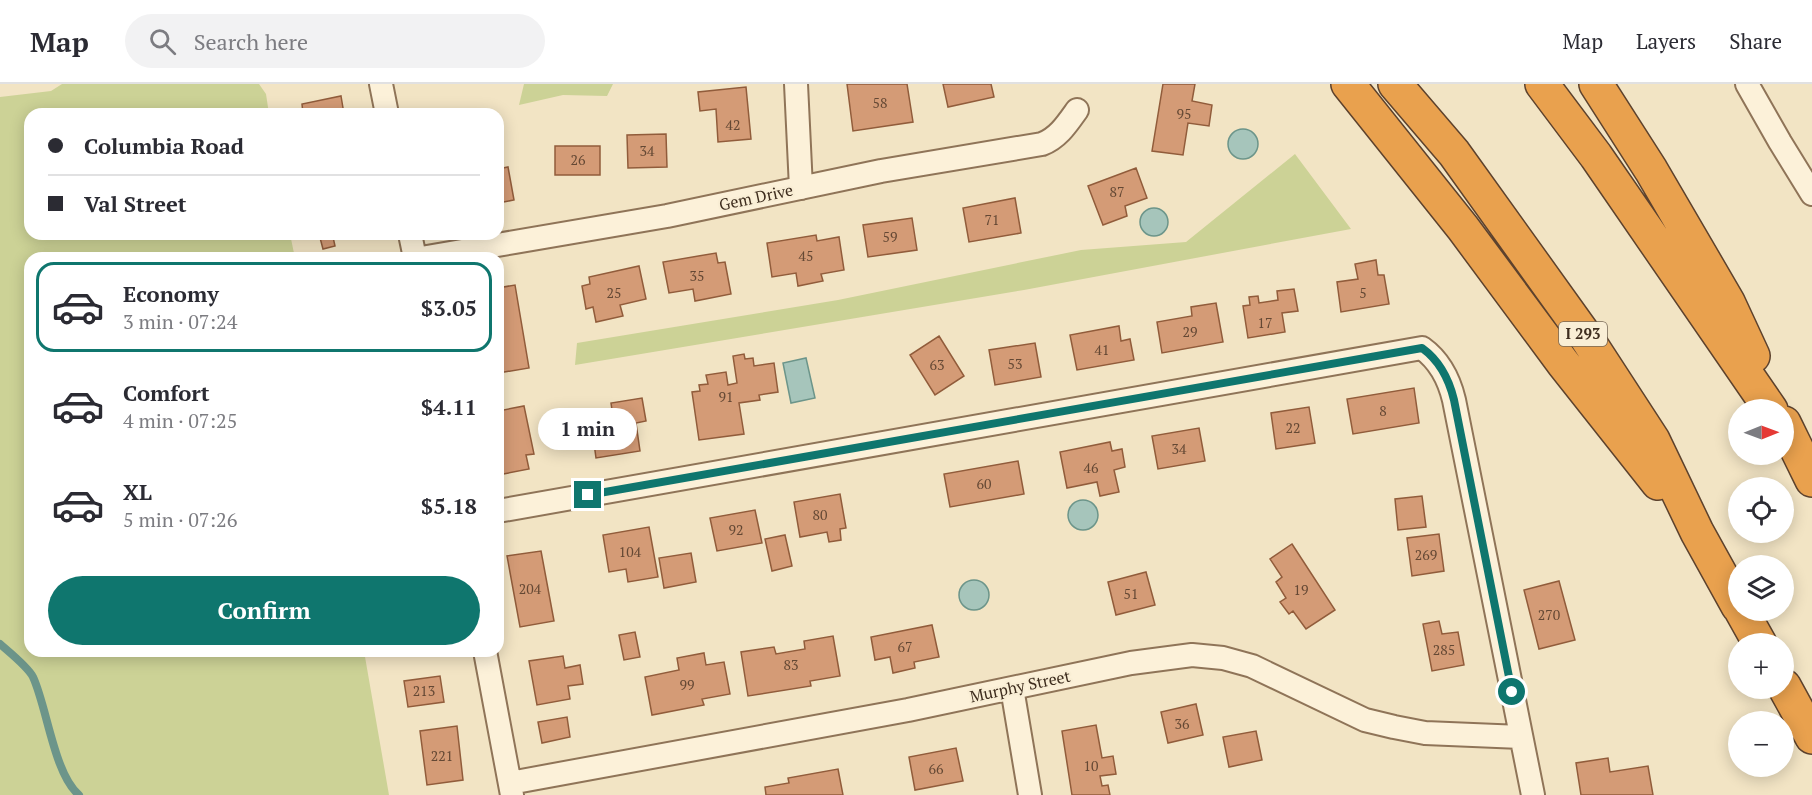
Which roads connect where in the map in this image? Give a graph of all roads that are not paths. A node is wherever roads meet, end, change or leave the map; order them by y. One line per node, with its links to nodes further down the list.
1 (381, 84): 8 (street)
2 (796, 84): 10 (street)
3 (1348, 84): 18 (highway)
4 (1395, 84): 18 (highway, I 293)
5 (1542, 84): 13 (highway)
6 (1596, 84): 14 (highway)
7 (1747, 84): 11 (street)
8 (386, 108)
9 (1077, 110): 10 (street, Gem Drive)
10 (801, 188): 12 (street, Gem Drive)
11 (1812, 194)
12 (456, 252)
13 (1763, 399)
14 (1772, 399)
15 (1794, 445): 16 (highway)
16 (1812, 480)
17 (504, 510): 23 (street)
18 (1697, 532): 19 (highway, I 293)
19 (1728, 588)
20 (486, 657): 25 (street)
21 (1012, 688): 23 (street, Murphy Street); 25 (street, Murphy Street); 26 (street)
22 (1791, 699): 24 (highway)
23 (1521, 737): 27 (street)
24 (1812, 737)
25 (511, 789)
26 (1030, 795)
27 (1533, 795)

